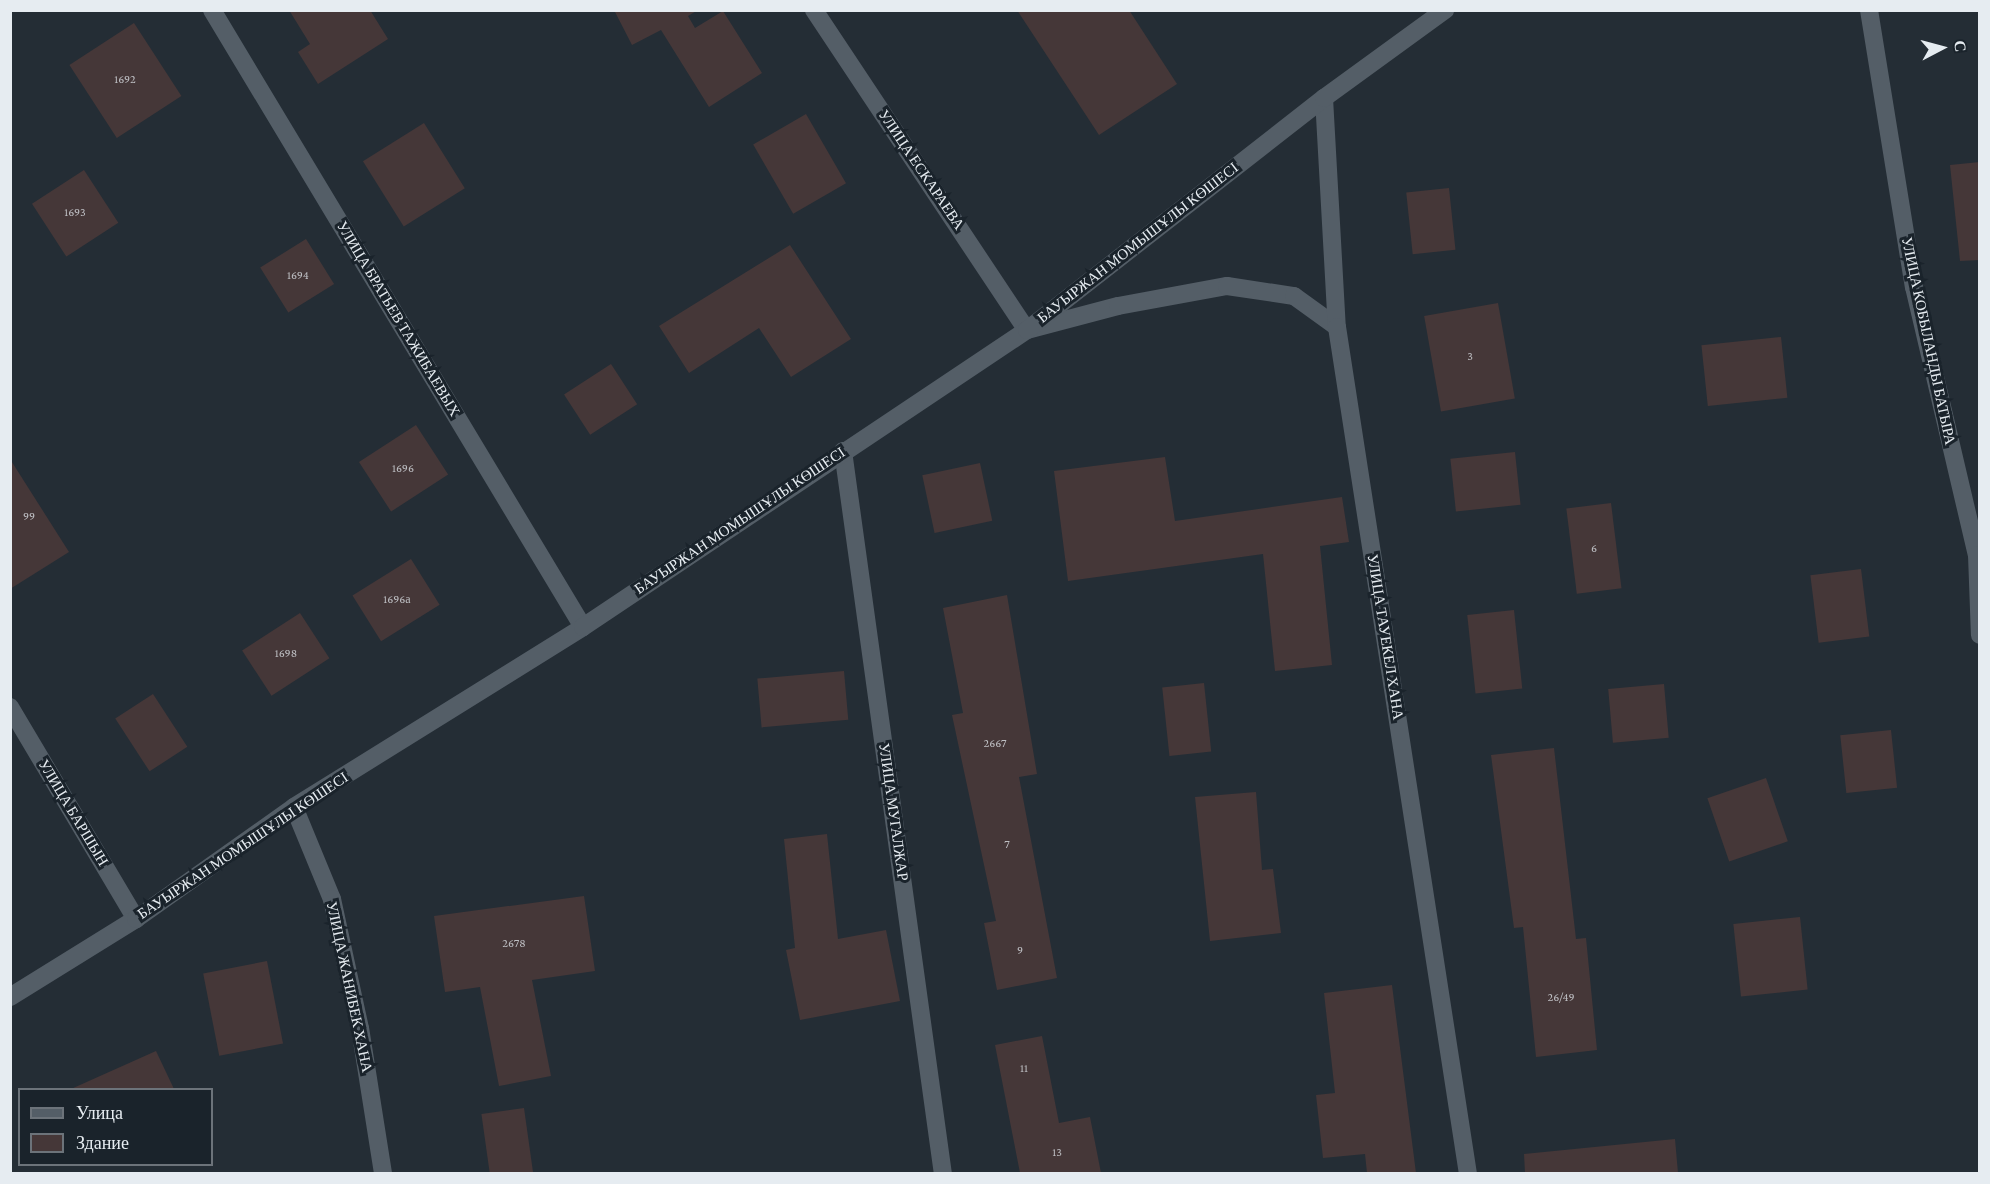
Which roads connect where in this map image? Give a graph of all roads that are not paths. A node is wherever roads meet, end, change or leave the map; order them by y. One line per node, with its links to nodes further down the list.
1 (212, 10): 9 (street, УЛИЦА БРАТЬЕВ ТАЖИБАЕВЫХ)
2 (814, 10): 7 (street, УЛИЦА ЕСКАРАЕВА)
3 (1869, 10): 10 (street, УЛИЦА КОБЫЛАНДЫ БАТЫРА)
4 (1437, 12): 5 (street, БАУЫРЖАН МОМЫШҰЛЫ КӨШЕСІ)
5 (1324, 98): 6 (street, УЛИЦА ТАУЕКЕЛ ХАНА); 7 (street, БАУЫРЖАН МОМЫШҰЛЫ КӨШЕСІ)
6 (1337, 327): 7 (street); 17 (street, УЛИЦА ТАУЕКЕЛ ХАНА)
7 (1027, 330): 8 (street, БАУЫРЖАН МОМЫШҰЛЫ КӨШЕСІ)
8 (843, 452): 9 (street, БАУЫРЖАН МОМЫШҰЛЫ КӨШЕСІ); 16 (street, УЛИЦА МУГАЛЖАР)
9 (583, 627): 12 (street, БАУЫРЖАН МОМЫШҰЛЫ КӨШЕСІ)
10 (1980, 635)
11 (10, 707): 13 (street, УЛИЦА БАРШЫН)
12 (294, 807): 13 (street, БАУЫРЖАН МОМЫШҰЛЫ КӨШЕСІ); 15 (street, УЛИЦА ЖАНИБЕК ХАНА)
13 (136, 919): 14 (street, БАУЫРЖАН МОМЫШҰЛЫ КӨШЕСІ)
14 (10, 997)
15 (383, 1173)
16 (943, 1173)
17 (1468, 1173)

